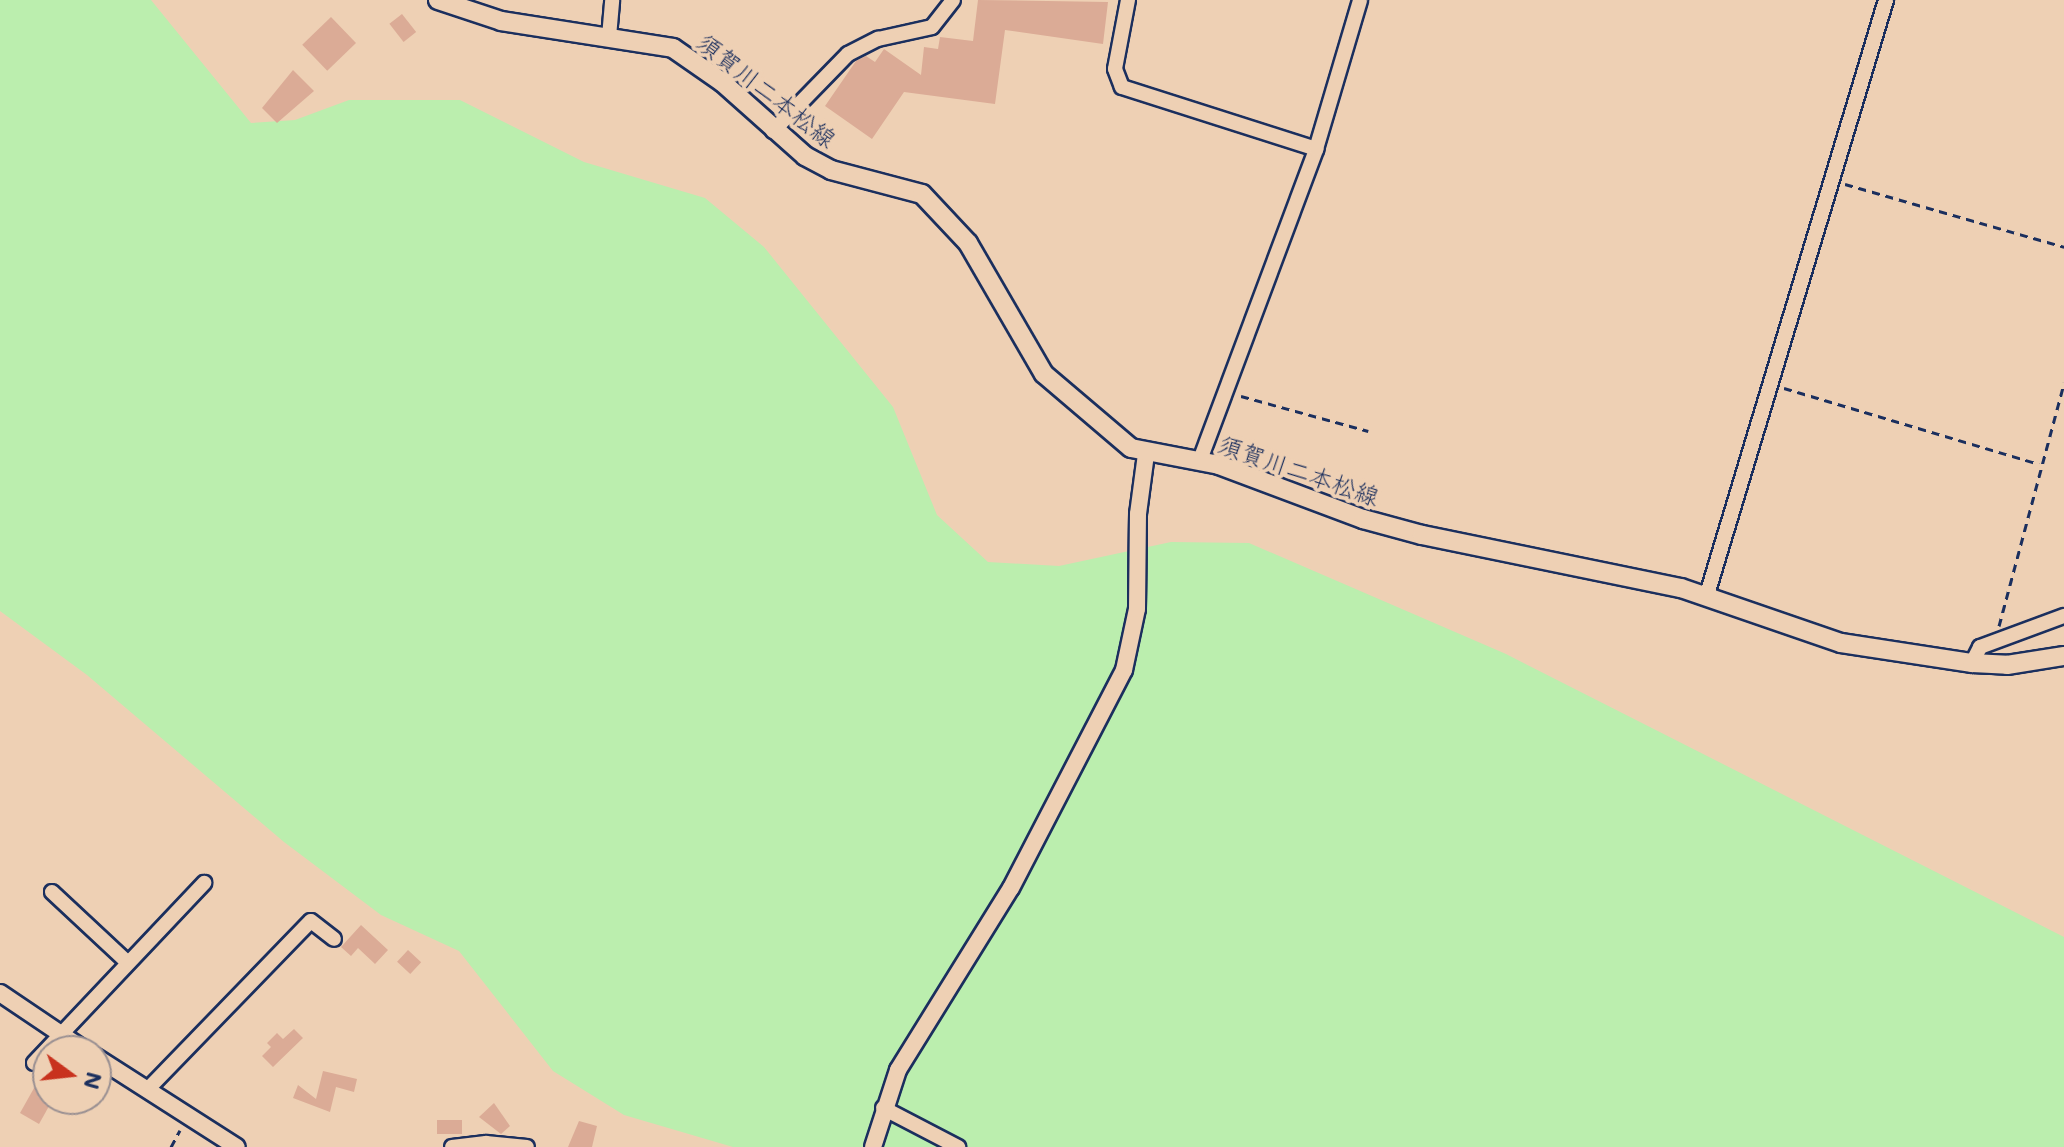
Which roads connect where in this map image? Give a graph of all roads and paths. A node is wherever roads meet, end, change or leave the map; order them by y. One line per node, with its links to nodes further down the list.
1 (438, 0): 7 (main road, 須賀川二本松線)
2 (612, 0): 7 (street)
3 (953, 0): 8 (street)
4 (1128, 0): 9 (street)
5 (1360, 0): 9 (street)
6 (1886, 0): 10 (street)
7 (609, 37): 8 (main road, 須賀川二本松線)
8 (773, 131): 16 (main road, 須賀川二本松線)
9 (1316, 149): 14 (street)
10 (1830, 180): 11 (path); 13 (street)
11 (2064, 247)
12 (2064, 383): 18 (path)
13 (1769, 384): 18 (path); 19 (street)
14 (1227, 392): 15 (path); 17 (street)
15 (1368, 431)
16 (1146, 454): 17 (main road, 須賀川二本松線); 33 (street)
17 (1200, 460): 19 (main road, 須賀川二本松線)
18 (2039, 464): 21 (path)
19 (1706, 598): 23 (main road, 須賀川二本松線)
20 (2064, 616): 21 (street)
21 (1995, 641): 23 (street)
22 (2064, 656): 23 (main road, 須賀川二本松線)
23 (1972, 663)
24 (204, 883): 27 (street)
25 (52, 892): 27 (street)
26 (334, 939): 32 (street)
27 (127, 962): 29 (street)
28 (0, 993): 29 (street)
29 (59, 1033): 30 (street)
30 (62, 1035)
31 (112, 1067): 32 (street)
32 (147, 1090): 34 (street)
33 (883, 1108): 39 (street); 40 (street)
34 (187, 1116): 35 (path); 36 (street)
35 (171, 1147)
36 (237, 1147)
37 (452, 1147): 38 (street)
38 (527, 1147)
39 (873, 1147)
40 (958, 1147)

